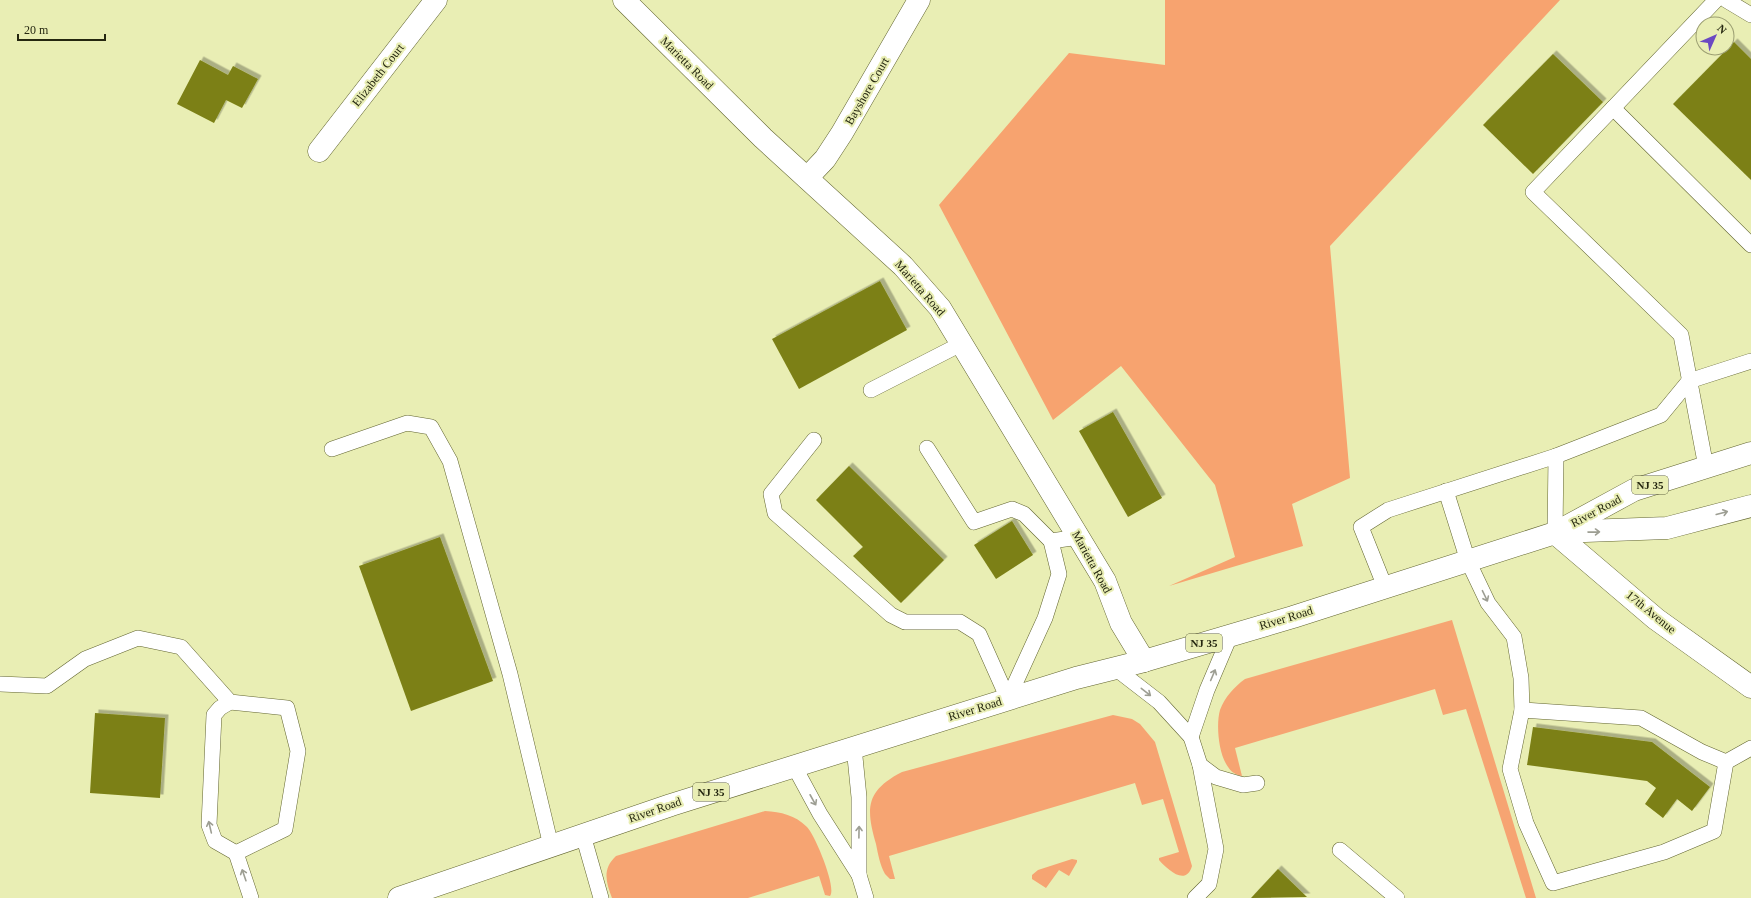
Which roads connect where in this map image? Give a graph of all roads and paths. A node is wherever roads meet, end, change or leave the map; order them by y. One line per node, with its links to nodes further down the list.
1 (436, 0): 8 (main road, Elizabeth Court)
2 (624, 0): 9 (main road, Marietta Road)
3 (919, 0): 9 (main road, Bayshore Court)
4 (1716, 0): 7 (lane)
5 (1726, 0): 6 (lane)
6 (1751, 15)
7 (1613, 108): 10 (lane); 13 (lane)
8 (319, 151)
9 (807, 178): 11 (main road, Marietta Road)
10 (1751, 245)
11 (961, 344): 14 (lane); 24 (main road, Marietta Road)
12 (1751, 361): 13 (lane)
13 (1689, 381): 19 (lane); 20 (lane)
14 (871, 390)
15 (814, 440): 33 (lane)
16 (927, 448): 25 (lane)
17 (332, 449): 44 (lane)
18 (1751, 453): 20 (main road, River Road / NJ 35)
19 (1556, 456): 21 (lane); 23 (lane)
20 (1706, 467): 23 (main road, River Road / NJ 35)
21 (1446, 491): 26 (lane); 27 (lane)
22 (1751, 506): 23 (main road, River Road / NJ 35, one-way to 22)
23 (1555, 532): 26 (main road, River Road / NJ 35); 32 (main road, 17th Avenue)
24 (1079, 537): 25 (lane); 29 (main road, Marietta Road)
25 (1051, 541): 33 (lane)
26 (1468, 561): 27 (main road, River Road / NJ 35); 35 (lane, one-way to 35)
27 (1385, 587): 28 (main road, River Road / NJ 35)
28 (1230, 636): 29 (main road, River Road / NJ 35); 36 (lane, one-way to 28)
29 (1144, 661): 30 (main road, River Road / NJ 35)
30 (1115, 668): 33 (main road, River Road / NJ 35); 36 (lane, one-way to 36)
31 (0, 684): 34 (lane)
32 (1751, 687)
33 (1008, 699): 37 (main road, River Road / NJ 35)
34 (230, 702): 46 (lane, one-way to 34); 46 (lane)
35 (1522, 710): 39 (lane); 39 (lane)
36 (1191, 738): 40 (lane)
37 (854, 747): 41 (main road, River Road / NJ 35); 47 (lane, one-way to 37)
38 (1751, 748): 39 (lane)
39 (1726, 762)
40 (1200, 765): 42 (lane); 52 (lane)
41 (794, 766): 43 (main road, River Road / NJ 35); 47 (lane, one-way to 47)
42 (1258, 783)
43 (582, 835): 44 (main road, River Road / NJ 35); 50 (lane)
44 (551, 846): 49 (main road, River Road / NJ 35)
45 (1340, 850): 53 (lane)
46 (236, 853): 48 (lane, one-way to 46)
47 (859, 874): 51 (lane)
48 (251, 898)
49 (399, 898)
50 (601, 898)
51 (866, 898)
52 (1195, 898)
53 (1397, 898)

